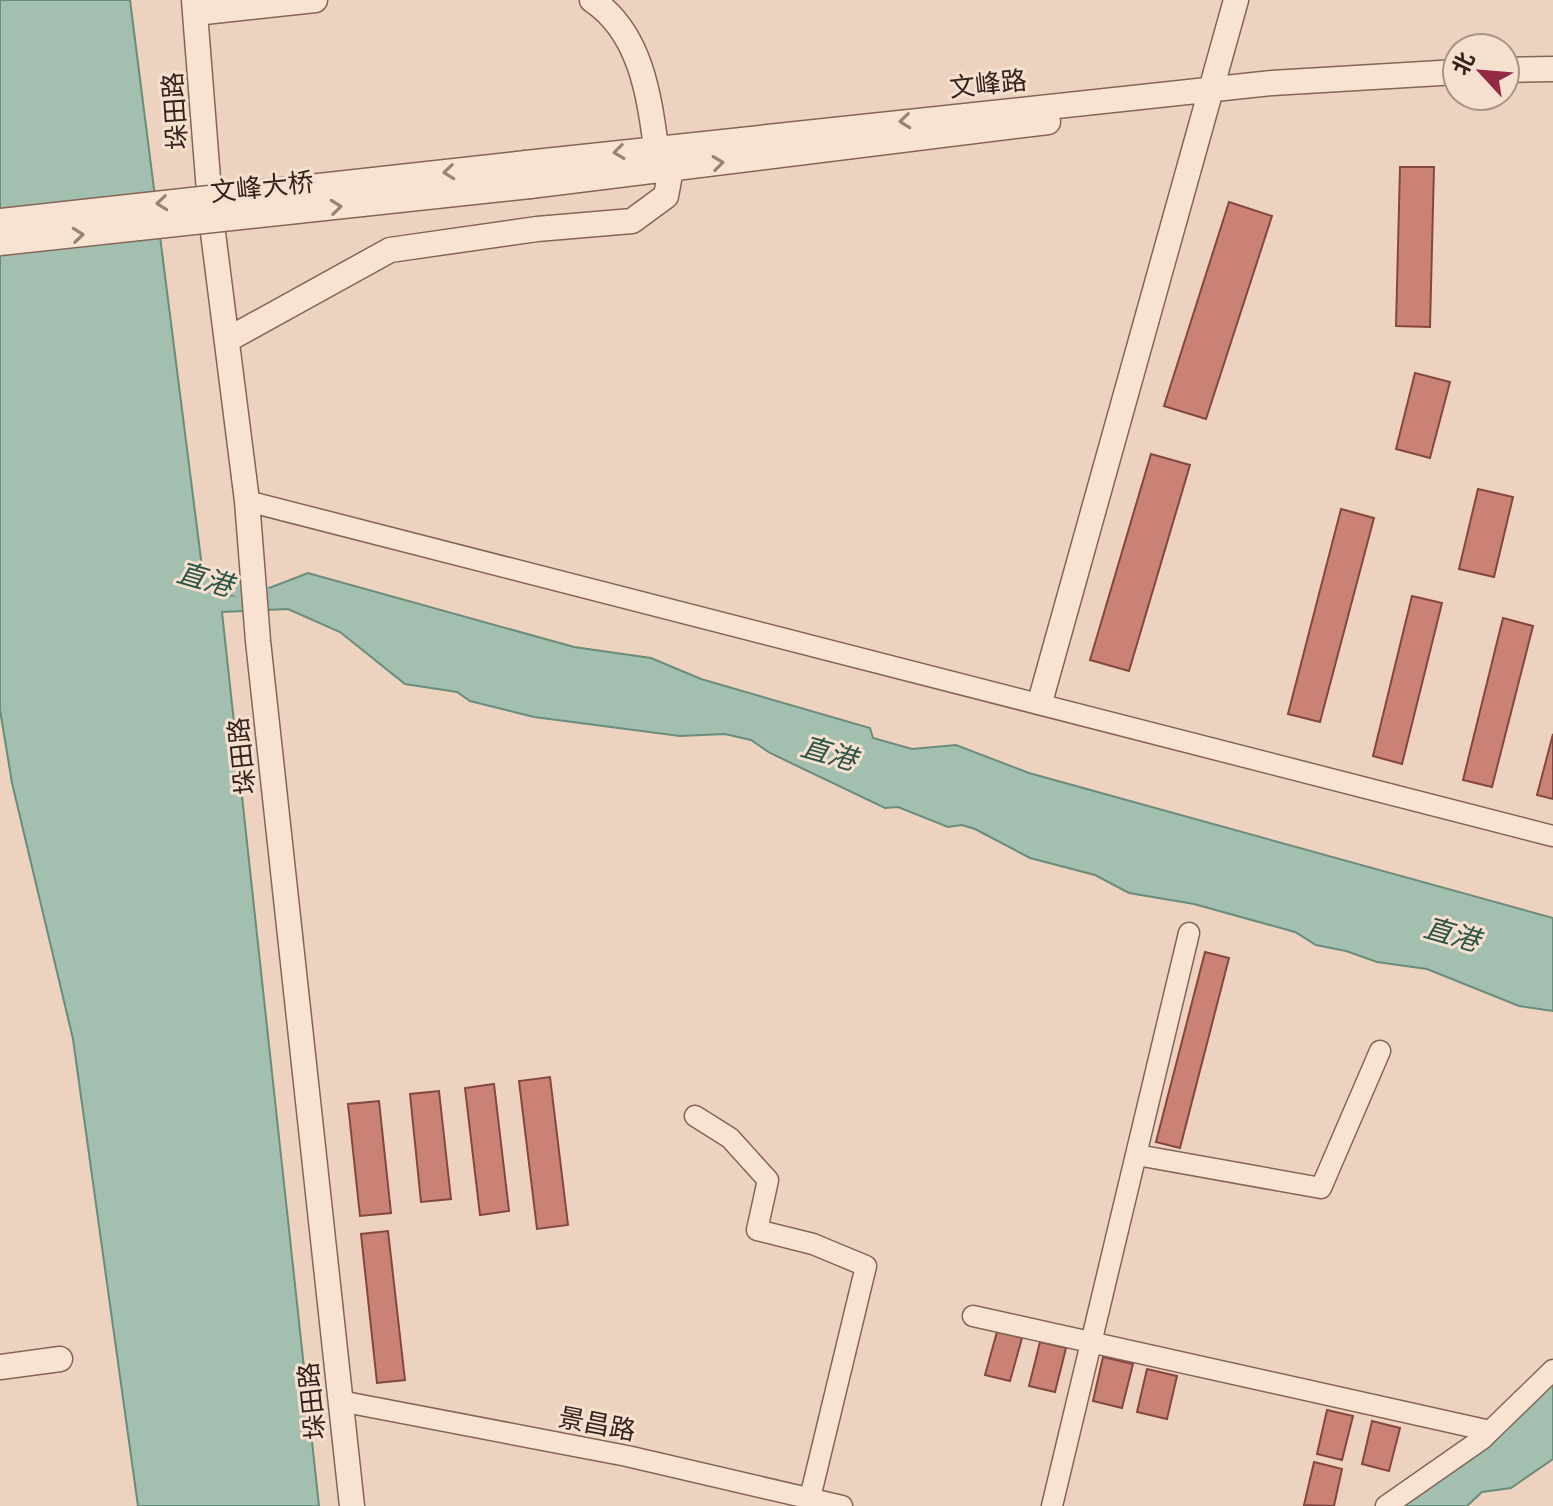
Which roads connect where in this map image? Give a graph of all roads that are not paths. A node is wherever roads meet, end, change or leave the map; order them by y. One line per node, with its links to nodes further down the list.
1 (315, 0): 4 (street)
2 (592, 0): 12 (street)
3 (1236, 0): 11 (street)
4 (194, 7): 17 (street, 垛田路)
5 (1553, 69): 6 (street)
6 (1521, 70)
7 (1441, 74): 11 (street, 文峰路)
8 (1553, 82): 9 (street)
9 (1521, 83)
10 (1441, 86): 11 (street, 文峰路)
11 (1209, 96): 12 (street, 文峰路, one-way to 12); 13 (street, 文峰路, one-way to 11); 19 (street)
12 (656, 147): 14 (street, 文峰路, one-way to 14)
13 (671, 169): 14 (street, 文峰路); 17 (street)
14 (528, 175): 15 (street, 文峰大桥, one-way to 15, bridge); 16 (street, 文峰大桥, one-way to 14, bridge)
15 (0, 221)
16 (0, 243)
17 (227, 340): 18 (street, 垛田路)
18 (247, 501): 19 (street); 30 (street, 垛田路)
19 (1040, 702): 20 (street)
20 (1553, 836)
21 (1189, 933): 24 (street)
22 (1380, 1051): 24 (street)
23 (695, 1116): 32 (street)
24 (1137, 1155): 26 (street)
25 (973, 1316): 26 (street)
26 (1093, 1344): 31 (street); 35 (street)
27 (60, 1359): 28 (street)
28 (0, 1367)
29 (1553, 1370): 31 (street)
30 (340, 1401): 32 (street, 景昌路); 33 (street, 垛田路)
31 (1490, 1431): 36 (street)
32 (808, 1502): 34 (street, 景昌路)
33 (352, 1506)
34 (842, 1506)
35 (1052, 1506)
36 (1386, 1506)

